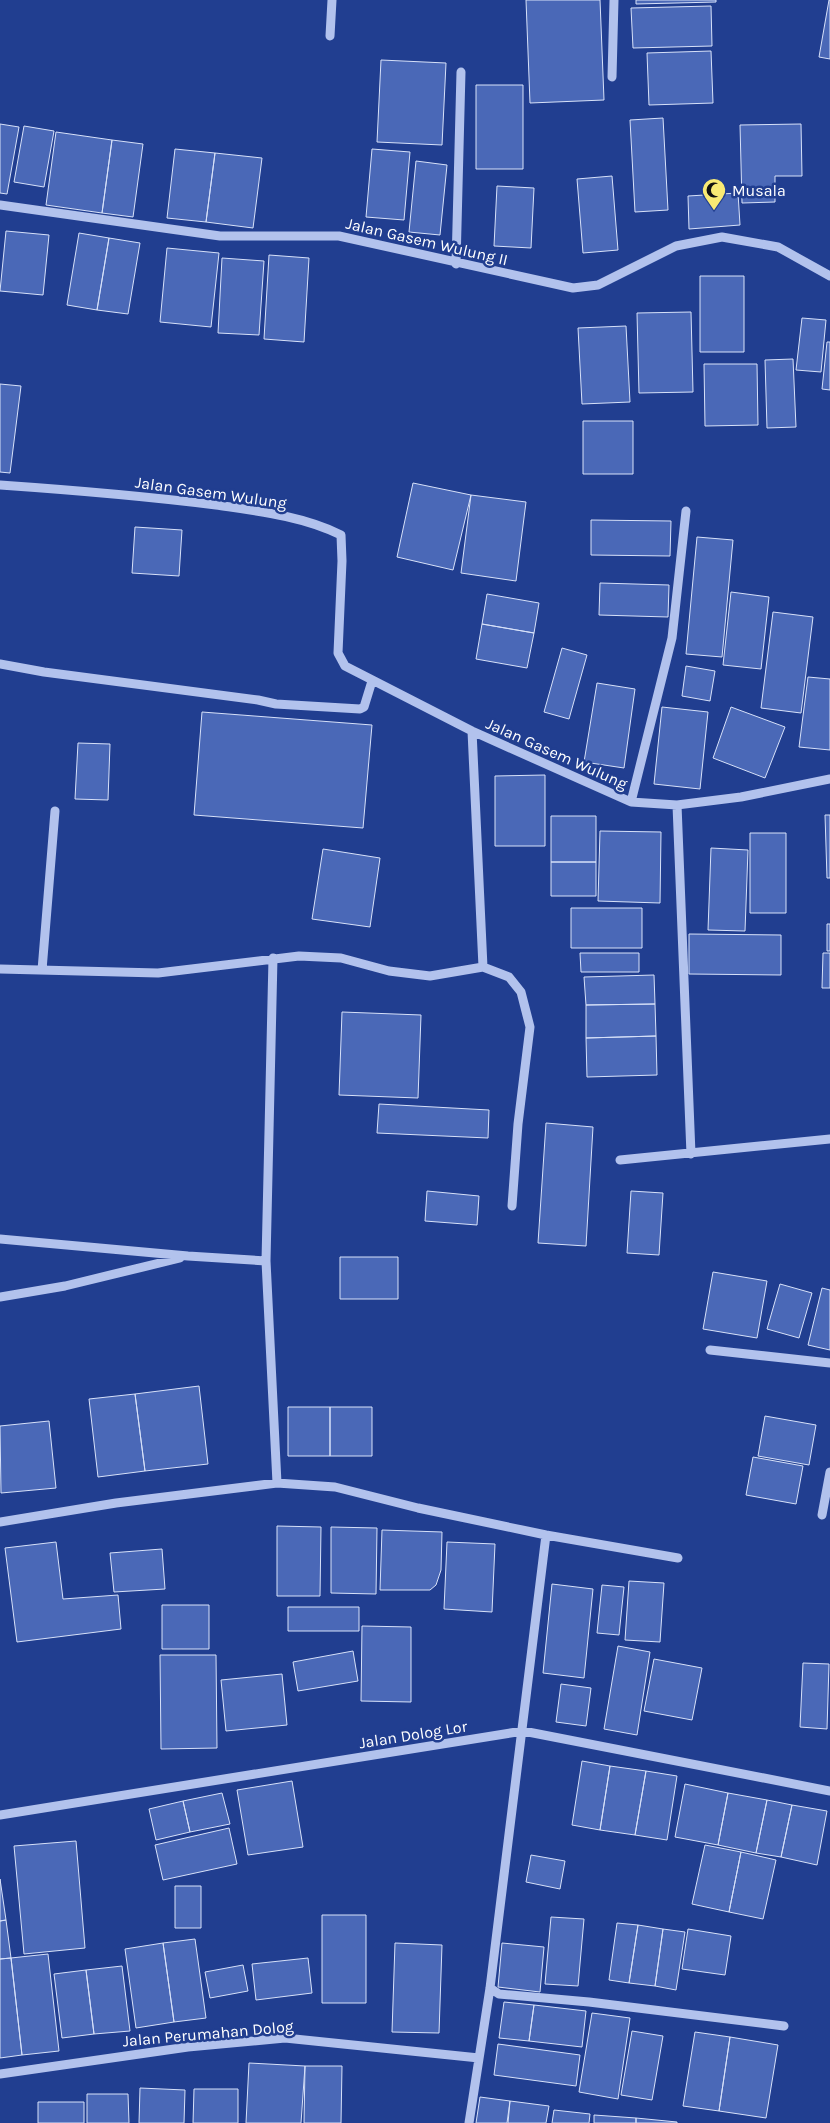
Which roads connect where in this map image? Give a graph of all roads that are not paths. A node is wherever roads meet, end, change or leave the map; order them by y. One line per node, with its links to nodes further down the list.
1 (332, 0): 3 (street)
2 (614, 0): 5 (street)
3 (330, 36)
4 (461, 72): 7 (street)
5 (612, 77)
6 (0, 205): 7 (street, Jalan Gasem Wulung II)
7 (456, 264): 8 (street, Jalan Gasem Wulung II)
8 (830, 276)
9 (0, 485): 12 (street, Jalan Gasem Wulung)
10 (686, 511): 15 (street)
11 (0, 664): 12 (street)
12 (372, 681): 13 (street, Jalan Gasem Wulung)
13 (472, 730): 15 (street, Jalan Gasem Wulung); 19 (street)
14 (830, 779): 16 (street, Jalan Gasem Wulung)
15 (632, 802): 16 (street, Jalan Gasem Wulung)
16 (677, 805): 23 (street)
17 (56, 811): 21 (street)
18 (273, 958): 19 (street); 21 (street); 28 (street)
19 (483, 967): 25 (street)
20 (0, 969): 21 (street)
21 (42, 970)
22 (830, 1139): 23 (street)
23 (691, 1154): 24 (street)
24 (620, 1160)
25 (512, 1206)
26 (0, 1239): 27 (street)
27 (188, 1256): 28 (street); 29 (street)
28 (266, 1261): 33 (street)
29 (0, 1297)
30 (710, 1350): 31 (street)
31 (830, 1363)
32 (830, 1472): 34 (street)
33 (277, 1483): 35 (street); 36 (street)
34 (822, 1515)
35 (0, 1522)
36 (546, 1535): 37 (street); 38 (street)
37 (678, 1558)
38 (522, 1731): 39 (street, Jalan Dolog Lor); 40 (street, Jalan Dolog Lor); 41 (street)
39 (830, 1791)
40 (0, 1815)
41 (490, 1988): 42 (street); 43 (street)
42 (784, 2026)
43 (479, 2058): 44 (street, Jalan Perumahan Dolog); 45 (street)
44 (0, 2074)
45 (469, 2123)

